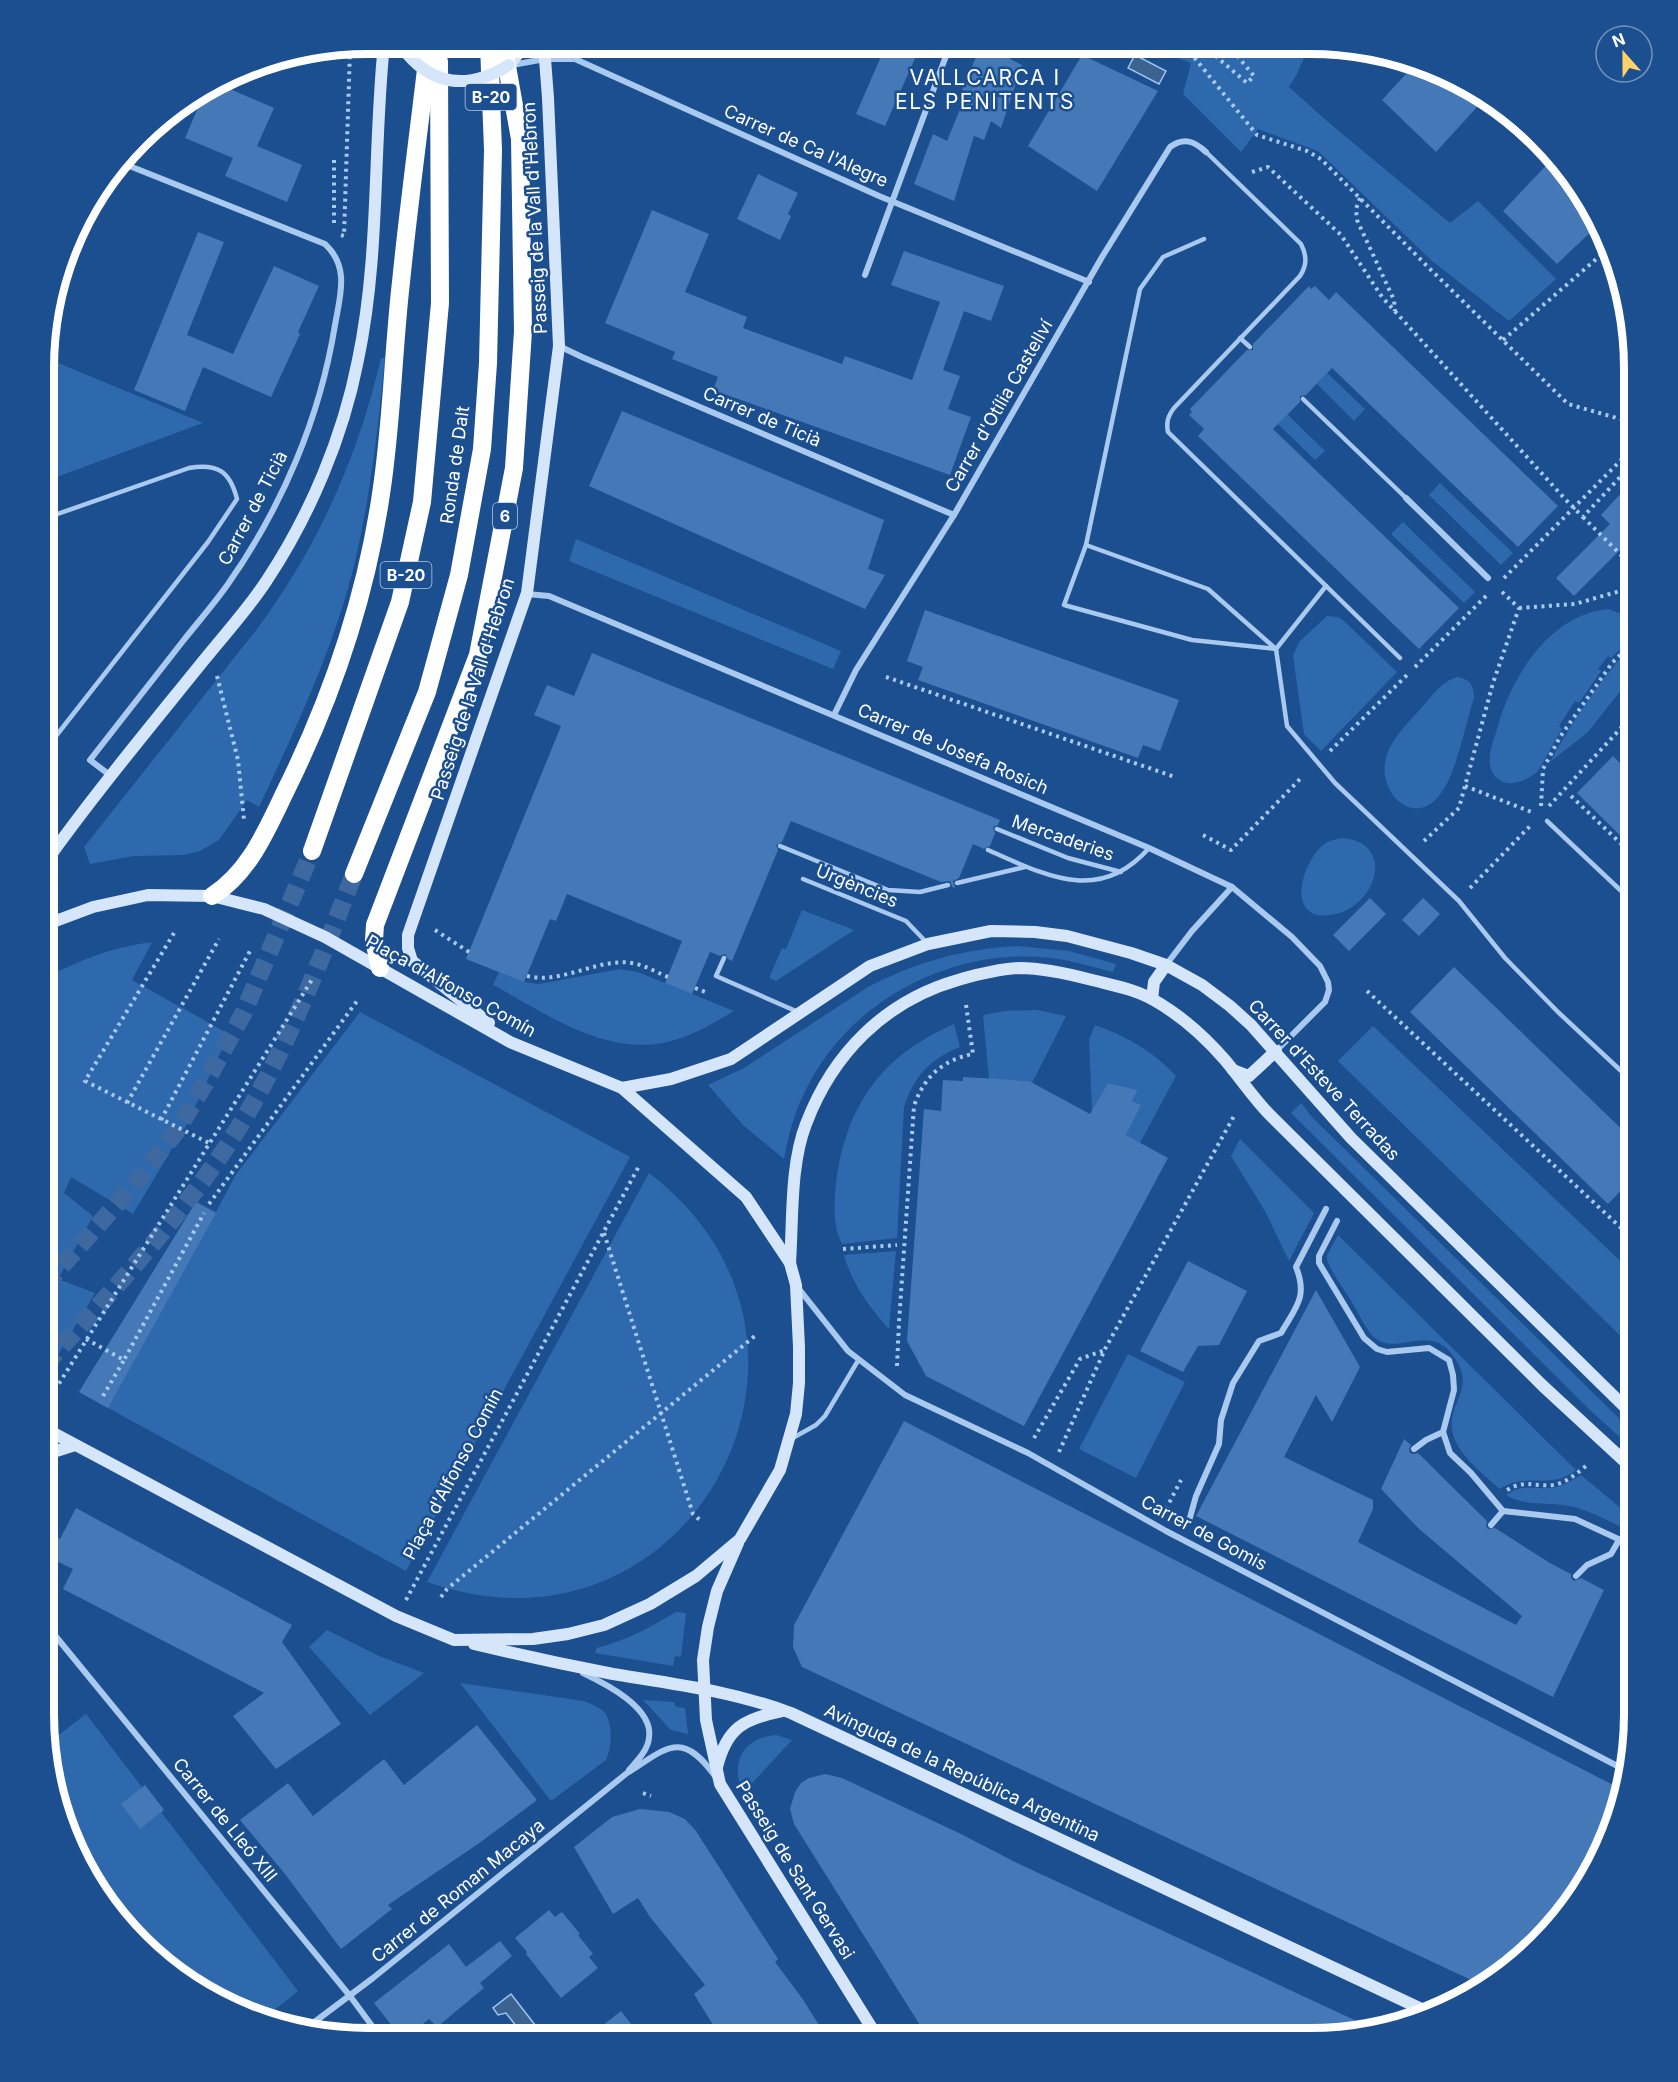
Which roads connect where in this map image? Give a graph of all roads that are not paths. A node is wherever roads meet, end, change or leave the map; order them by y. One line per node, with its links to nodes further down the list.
1 (383, 54): 33 (street)
2 (407, 54): 11 (street, bridge)
3 (428, 54): 49 (highway)
4 (439, 54): 40 (highway, Ronda de Dalt / B-20)
5 (489, 54): 43 (highway, Ronda de Dalt / B-20)
6 (505, 54): 54 (highway, 6)
7 (518, 54): 11 (street)
8 (544, 54): 10 (street, Passeig de la Vall d'Hebron)
9 (947, 54): 14 (street)
10 (545, 59): 11 (street, Carrer de Ca l'Alegre); 14 (street, Carrer de Ca l'Alegre); 19 (street, Passeig de la Vall d'Hebron)
11 (512, 62)
12 (1206, 152): 17 (street, Carrer d'Otília Castellví); 18 (lane)
13 (128, 166): 33 (street, Carrer de Ticià)
14 (893, 201): 16 (street); 17 (street, Carrer de Ca l'Alegre)
15 (1204, 239): 25 (lane)
16 (865, 275)
17 (1089, 282): 24 (street, Carrer d'Otília Castellví)
18 (1240, 338): 20 (lane); 27 (lane)
19 (559, 346): 24 (street, Carrer de Ticià); 28 (street, Passeig de la Vall d'Hebron)
20 (1250, 348)
21 (1303, 399): 22 (lane)
22 (1406, 498): 26 (street)
23 (54, 515): 32 (lane)
24 (954, 515): 31 (street, Carrer d'Otília Castellví)
25 (1086, 544): 29 (lane); 29 (lane)
26 (1488, 578)
27 (1326, 586): 29 (lane); 30 (lane)
28 (527, 594): 31 (street, Carrer de Josefa Rosich); 57 (street, Passeig de la Vall d'Hebron)
29 (1276, 650): 60 (lane)
30 (1401, 658)
31 (834, 715): 37 (street, Carrer de Josefa Rosich)
32 (54, 739)
33 (111, 776): 39 (street)
34 (1547, 821): 48 (lane)
35 (997, 829): 42 (lane, Mercaderies)
36 (780, 846): 46 (lane)
37 (1149, 848): 42 (lane); 47 (street, Carrer de Josefa Rosich)
38 (988, 850): 41 (lane)
39 (54, 851)
40 (312, 851)
41 (1026, 867): 42 (lane); 45 (lane)
42 (1121, 872)
43 (354, 874)
44 (803, 879): 51 (lane, Urgències)
45 (957, 883)
46 (948, 885)
47 (1232, 887): 53 (street); 58 (street, Carrer de Josefa Rosich)
48 (1624, 894)
49 (212, 896): 50 (street, Plaça d'Alfonso Comín); 54 (street, Plaça d'Alfonso Comín)
50 (54, 921)
51 (928, 944): 53 (street, Carrer d'Esteve Terradas); 56 (street, Carrer d'Esteve Terradas)
52 (724, 958): 56 (lane)
53 (1166, 965): 55 (street); 58 (street, Carrer d'Esteve Terradas)
54 (380, 968): 57 (street, Plaça d'Alfonso Comín)
55 (1152, 999): 59 (street); 64 (street)
56 (800, 1013): 61 (street, Carrer d'Esteve Terradas)
57 (510, 1042): 61 (street, Plaça d'Alfonso Comín)
58 (1276, 1051): 59 (street); 67 (street, Carrer d'Esteve Terradas)
59 (1232, 1069): 74 (street)
60 (1624, 1074)
61 (622, 1088): 64 (street, Plaça d'Alfonso Comín)
62 (1326, 1209): 76 (street)
63 (1337, 1221): 68 (street)
64 (790, 1263): 65 (street, Plaça d'Alfonso Comín)
65 (796, 1285): 66 (street, Carrer de Gomis); 70 (street, Plaça d'Alfonso Comín)
66 (859, 1359): 70 (lane); 87 (street, Carrer de Gomis)
67 (1624, 1406)
68 (1443, 1432): 72 (street); 75 (street)
69 (54, 1433): 71 (street, Plaça d'Alfonso Comín)
70 (789, 1441): 78 (street, Plaça d'Alfonso Comín)
71 (75, 1445): 73 (street); 83 (street, Plaça d'Alfonso Comín)
72 (1414, 1449)
73 (54, 1452)
74 (1624, 1461)
75 (1503, 1511): 77 (street); 79 (street)
76 (1189, 1521)
77 (1491, 1525)
78 (740, 1539): 83 (street, Plaça d'Alfonso Comín); 85 (street, Passeig de Sant Gervasi)
79 (1619, 1540): 80 (street); 81 (street)
80 (1624, 1542)
81 (1576, 1576)
82 (54, 1634): 91 (street, Carrer de Lleó XIII)
83 (454, 1640): 84 (street, Avinguda de la República Argentina)
84 (569, 1666): 85 (street, Avinguda de la República Argentina); 89 (street, Carrer de Roman Macaya)
85 (703, 1688): 86 (street, Avinguda de la República Argentina); 88 (street, Passeig de Sant Gervasi)
86 (784, 1711): 88 (street); 92 (street, Avinguda de la República Argentina)
87 (1619, 1767)
88 (716, 1768): 90 (street, Passeig de Sant Gervasi)
89 (627, 1773): 90 (street, Carrer de Roman Macaya); 91 (street, Carrer de Roman Macaya)
90 (720, 1784): 95 (street, Passeig de Sant Gervasi)
91 (350, 1996): 93 (street, Carrer de Roman Macaya); 94 (street, Carrer de Lleó XIII)
92 (1419, 2008)
93 (314, 2023)
94 (374, 2028)
95 (872, 2028)

